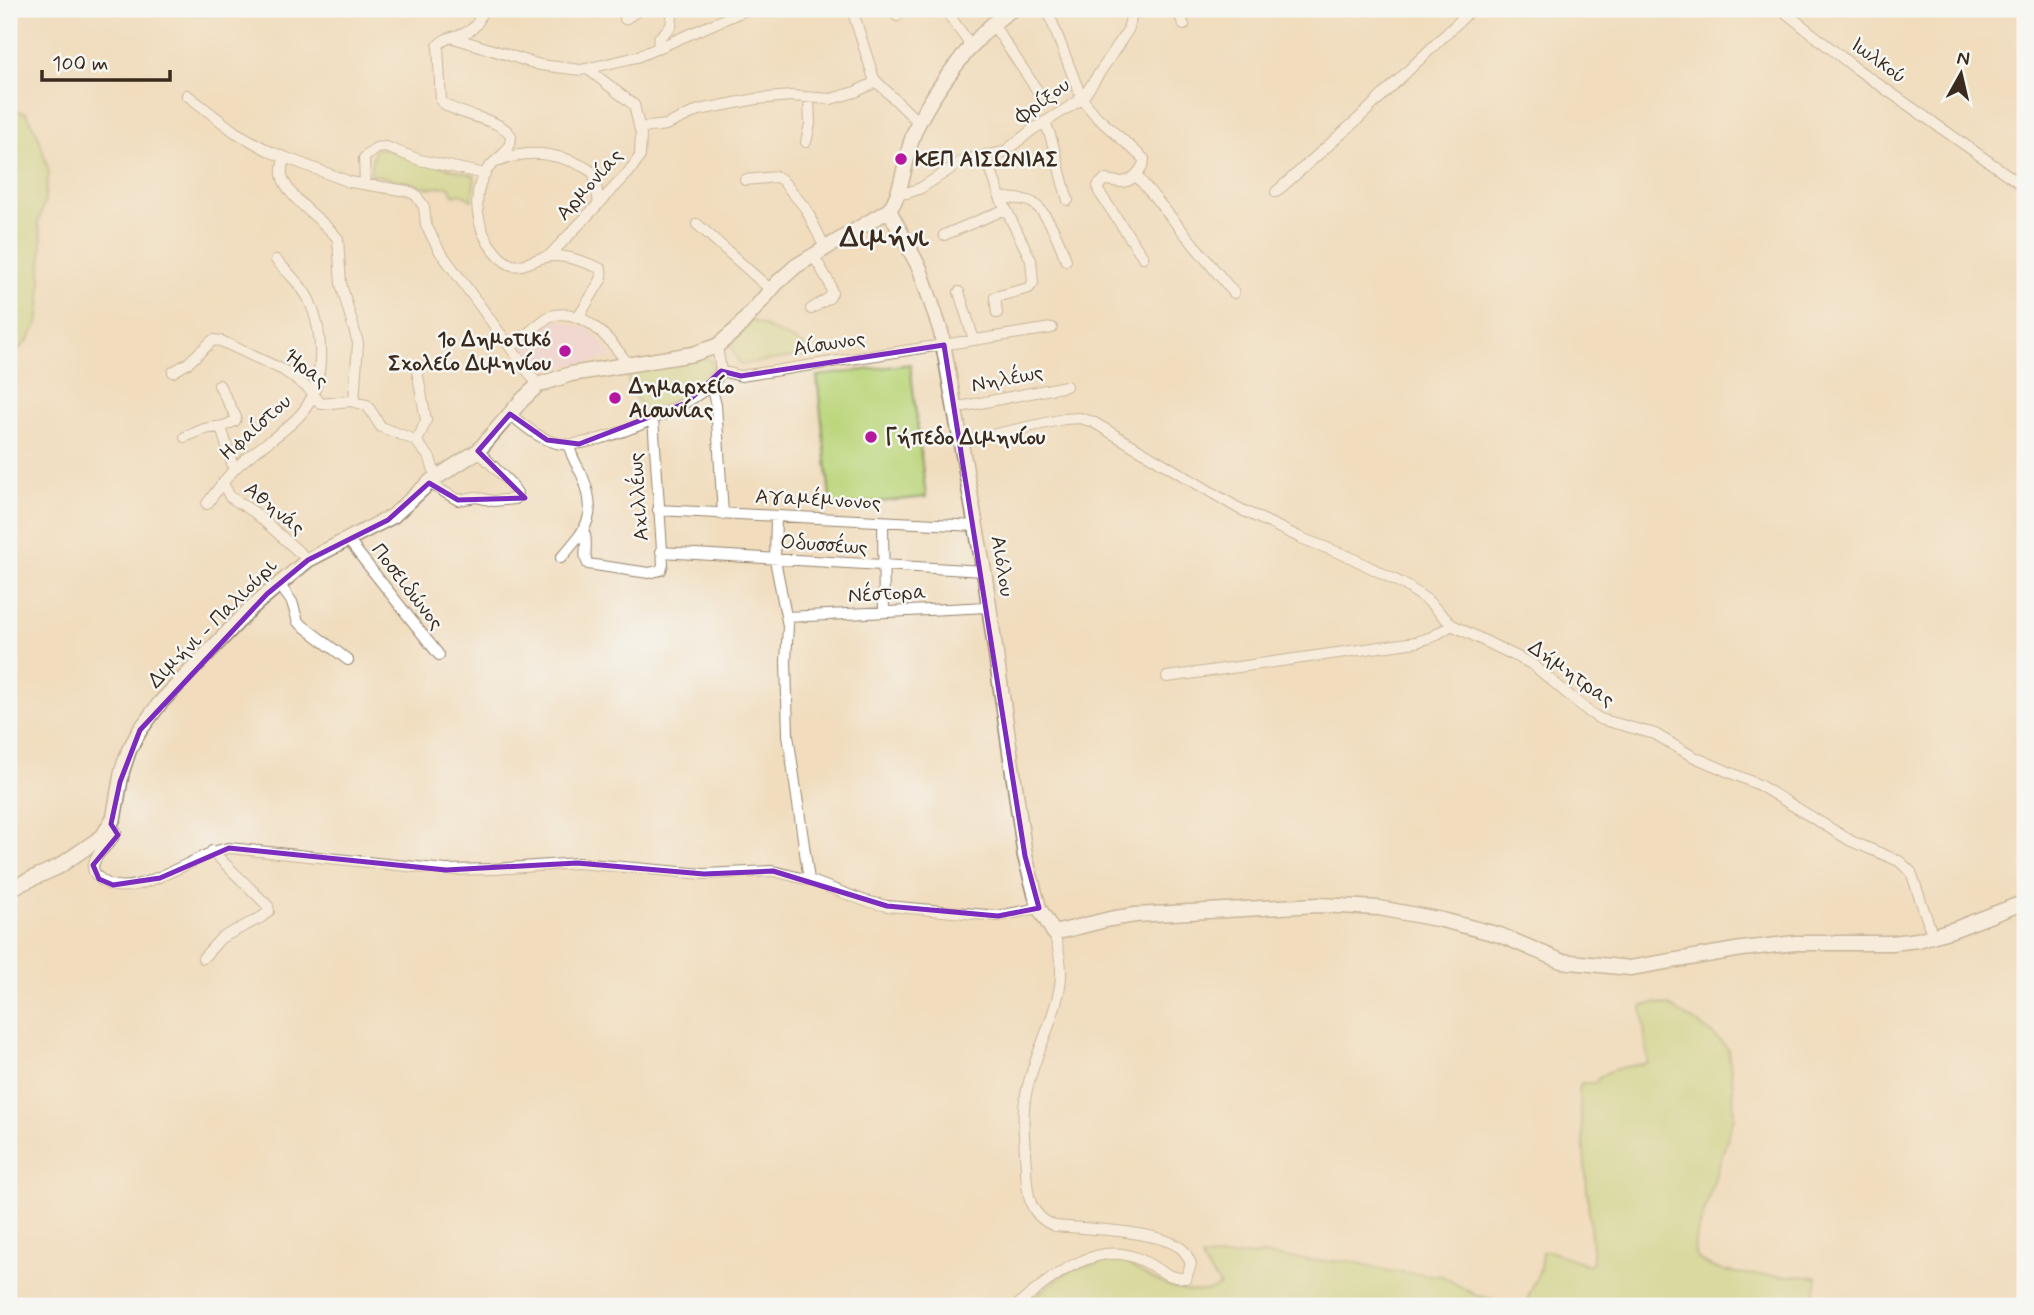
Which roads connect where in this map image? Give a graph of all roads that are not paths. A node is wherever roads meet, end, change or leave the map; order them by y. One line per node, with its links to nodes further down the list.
1 (481, 9): 16 (street)
2 (640, 9): 13 (street)
3 (673, 9): 18 (street)
4 (748, 9): 18 (street)
5 (852, 9): 20 (street)
6 (942, 9): 17 (street)
7 (1013, 9): 14 (street)
8 (1047, 9): 24 (street)
9 (1133, 9): 24 (street, Φρίξου)
10 (1177, 9): 15 (street)
11 (1472, 9): 37 (street)
12 (1782, 9): 35 (street, Ιωλκού)
13 (625, 19)
14 (992, 23): 17 (street); 21 (street)
15 (1184, 25)
16 (453, 38): 19 (street); 31 (street)
17 (972, 47): 25 (street)
18 (657, 48): 19 (street)
19 (589, 69): 27 (street, Αρμονίας)
20 (876, 82): 23 (street); 25 (street)
21 (1037, 90)
22 (187, 94): 30 (street)
23 (809, 99): 27 (street); 28 (street)
24 (1082, 99): 26 (street, Φρίξου); 32 (street)
25 (918, 122): 36 (street)
26 (1045, 122): 29 (street, Φρίξου); 39 (street)
27 (640, 128): 40 (street, Αρμονίας)
28 (806, 142)
29 (986, 155): 36 (street, Φρίξου); 38 (street)
30 (285, 158): 34 (street); 70 (street)
31 (488, 170): 34 (street); 40 (street); 46 (street)
32 (1136, 175): 47 (street); 52 (street)
33 (745, 180): 45 (street)
34 (365, 184): 60 (street)
35 (2025, 187)
36 (897, 192): 42 (street)
37 (1276, 192)
38 (1000, 197): 41 (street); 49 (street)
39 (1068, 200)
40 (599, 204): 46 (street, Αρμονίας)
41 (1006, 209): 44 (street); 54 (street)
42 (889, 210): 45 (street, Διμήνι - Παλιούρι); 58 (street, Αιόλου)
43 (697, 224): 50 (street)
44 (944, 235)
45 (819, 252): 50 (street, Διμήνι - Παλιούρι); 53 (street)
46 (550, 256): 55 (street)
47 (1143, 257)
48 (275, 260): 69 (street, Ηφαίστου)
49 (1066, 260)
50 (771, 290): 59 (street, Διμήνι - Παλιούρι)
51 (959, 292): 57 (street)
52 (1234, 293)
53 (811, 309)
54 (997, 313)
55 (578, 318): 60 (street); 61 (street)
56 (1052, 328): 57 (street, Αίσωνος)
57 (974, 340): 58 (street, Αίσωνος)
58 (944, 345): 63 (street, Αίσωνος); 71 (street, Αιόλου)
59 (717, 346): 61 (street, Διμήνι - Παλιούρι); 63 (street)
60 (511, 347): 66 (street)
61 (628, 364): 66 (street, Διμήνι - Παλιούρι)
62 (417, 370): 76 (street)
63 (721, 371): 67 (street)
64 (173, 372): 69 (street, Ήρας)
65 (219, 385): 74 (street)
66 (538, 385): 72 (street, Διμήνι - Παλιούρι)
67 (711, 386): 73 (street); 85 (street)
68 (1066, 386): 71 (street, Νηλέως)
69 (313, 394): 70 (street, Ήρας); 80 (street, Ηφαίστου)
70 (354, 401): 76 (street)
71 (955, 408): 77 (street, Αιόλου)
72 (510, 414): 78 (street); 79 (street, Διμήνι - Παλιούρι)
73 (653, 418): 78 (street); 84 (street, Αχιλλέως)
74 (221, 427): 75 (street); 80 (street)
75 (185, 436)
76 (417, 442): 81 (street)
77 (960, 442): 88 (street, Αιόλου); 101 (street, Δήμητρας)
78 (569, 445): 89 (street)
79 (478, 451): 81 (street, Διμήνι - Παλιούρι); 81 (street)
80 (234, 470): 82 (street, Ηφαίστου)
81 (432, 480): 90 (street, Διμήνι - Παλιούρι)
82 (223, 483): 83 (street, Ηφαίστου); 94 (street, Αθηνάς)
83 (207, 505)
84 (658, 510): 85 (street, Αγαμέμνονος); 91 (street, Αχιλλέως)
85 (723, 514): 86 (street, Αγαμέμνονος)
86 (776, 516): 87 (street, Αγαμέμνονος); 93 (street)
87 (883, 522): 88 (street, Αγαμέμνονος); 95 (street)
88 (976, 526): 96 (street, Αιόλου)
89 (584, 533): 91 (street, Αχιλλέως); 92 (street)
90 (348, 540): 94 (street, Διμήνι - Παλιούρι); 102 (street, Ποσειδώνος)
91 (662, 552): 93 (street, Οδυσσέως)
92 (561, 558)
93 (775, 560): 95 (street, Οδυσσέως); 100 (street)
94 (308, 561): 97 (street, Διμήνι - Παλιούρι)
95 (883, 567): 96 (street, Οδυσσέως); 99 (street)
96 (984, 571): 98 (street, Αιόλου)
97 (279, 584): 103 (street); 105 (street, Διμήνι - Παλιούρι)
98 (988, 607): 99 (street, Νέστορα); 110 (street, Αιόλου)
99 (884, 612): 100 (street, Νέστορα)
100 (787, 617): 107 (street)
101 (1452, 625): 104 (street); 112 (street, Δήμητρας)
102 (439, 656)
103 (348, 660)
104 (1167, 677)
105 (111, 824): 106 (street); 108 (street)
106 (212, 851): 107 (street); 113 (street)
107 (809, 880): 110 (street)
108 (9, 889)
109 (2025, 902): 112 (street)
110 (1039, 908): 111 (street, Αιόλου)
111 (1054, 933): 112 (street); 114 (street)
112 (1933, 937)
113 (203, 958)
114 (1016, 1306)

